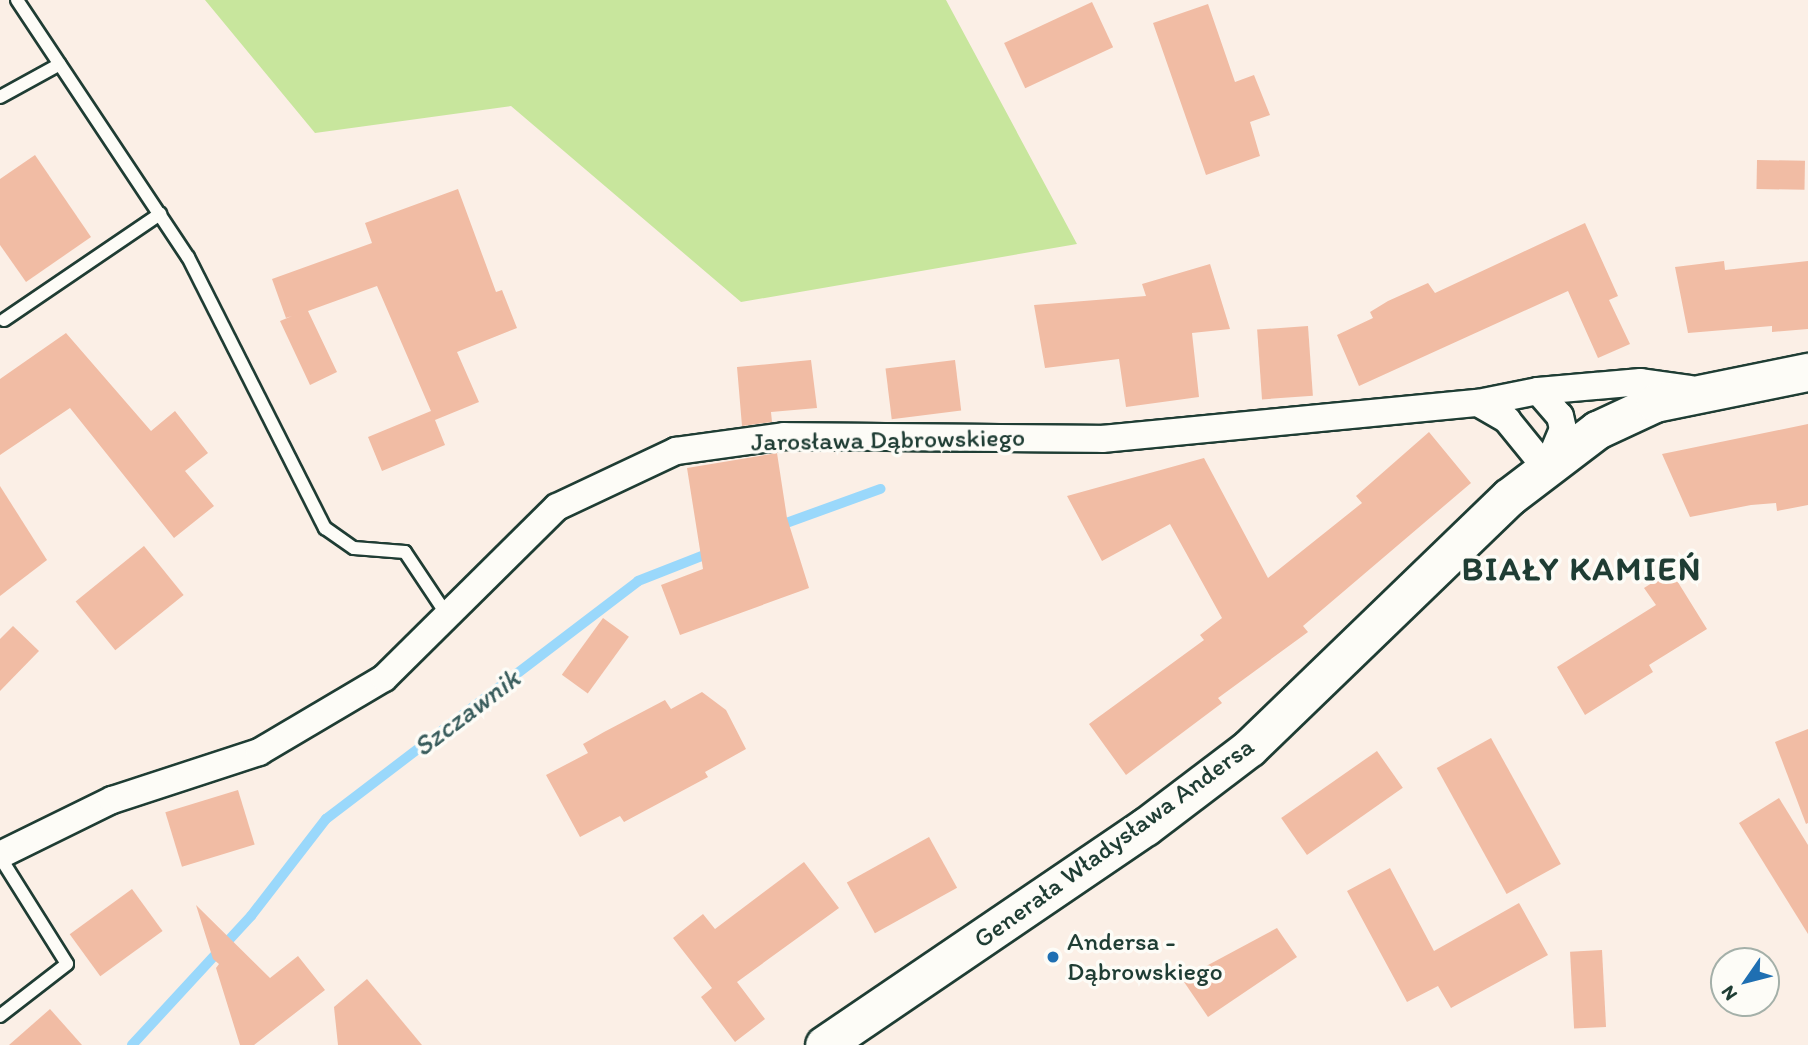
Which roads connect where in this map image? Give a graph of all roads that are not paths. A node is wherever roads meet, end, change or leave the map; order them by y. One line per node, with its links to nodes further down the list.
1 (17, 0): 2 (lane)
2 (60, 64): 3 (lane); 4 (lane)
3 (0, 97)
4 (160, 214): 5 (lane); 11 (lane)
5 (4, 320)
6 (1808, 372): 8 (street, Generała Władysława Andersa)
7 (1538, 391): 8 (street, Jarosława Dąbrowskiego); 9 (street, Jarosława Dąbrowskiego); 10 (street)
8 (1701, 391): 10 (street, Generała Władysława Andersa)
9 (1478, 403): 10 (street); 11 (street, Jarosława Dąbrowskiego)
10 (1546, 468): 14 (street, Generała Władysława Andersa)
11 (447, 615): 12 (street, Jarosława Dąbrowskiego)
12 (0, 856): 13 (lane)
13 (0, 1016)
14 (824, 1045)

